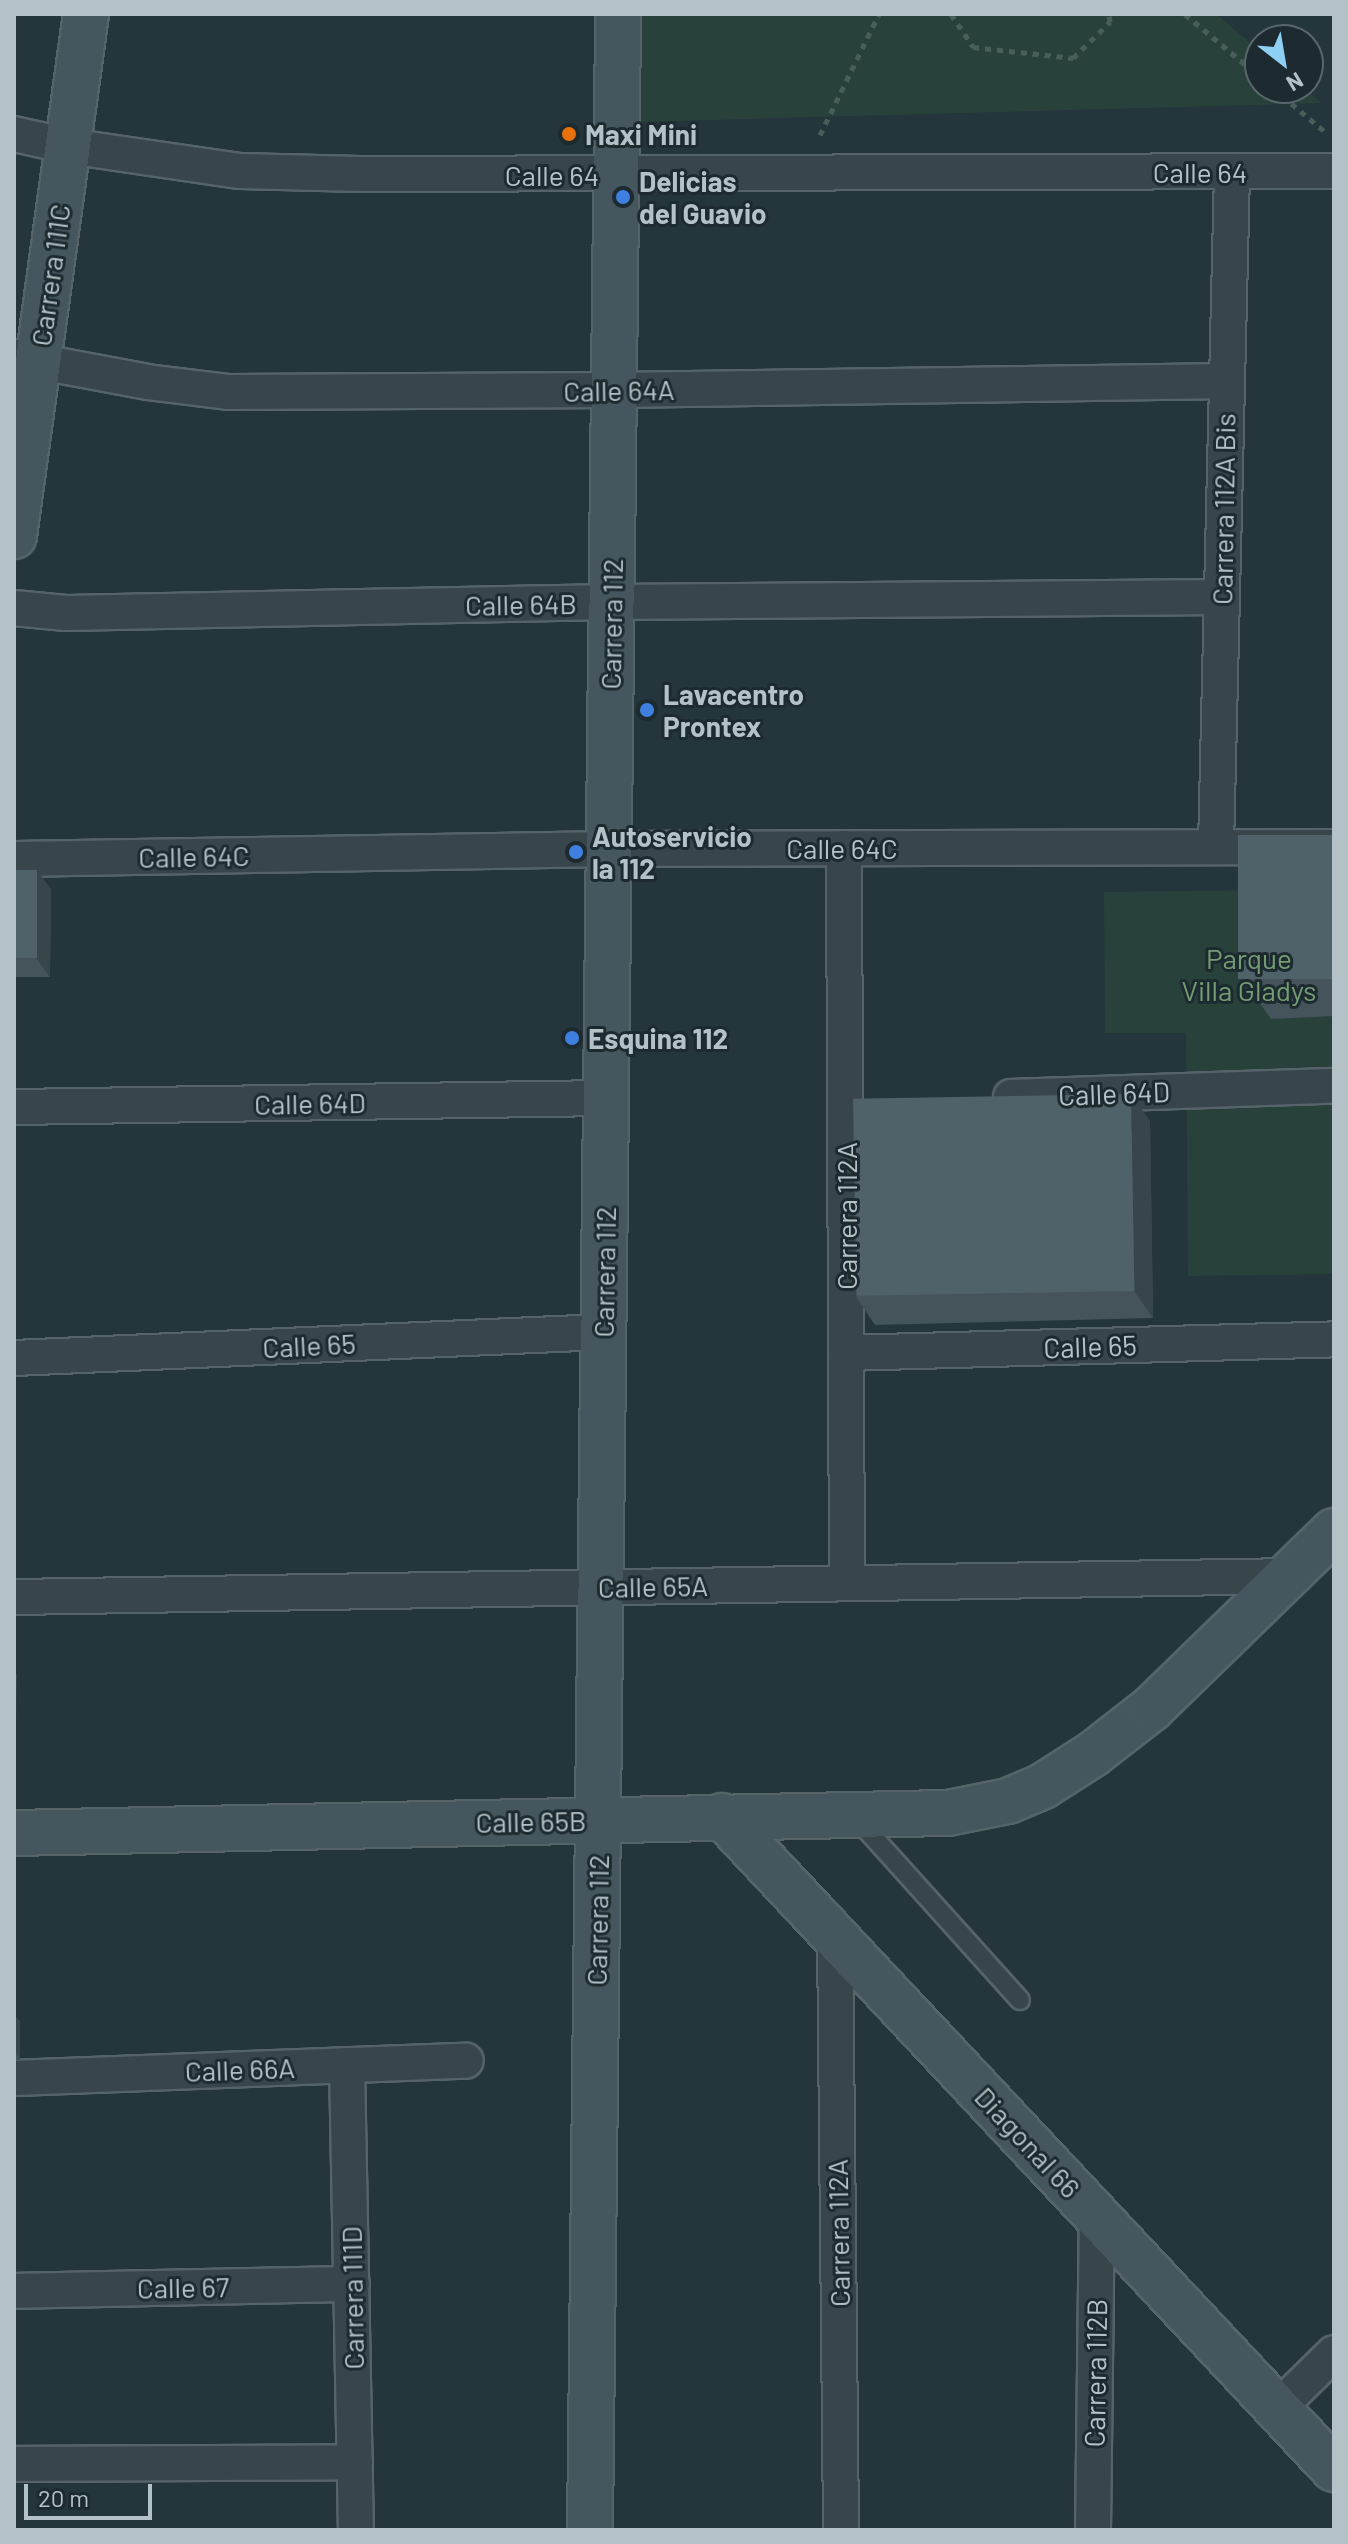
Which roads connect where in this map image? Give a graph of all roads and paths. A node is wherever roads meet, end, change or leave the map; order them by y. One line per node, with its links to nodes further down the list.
1 (86, 14): 11 (street, Carrera 111C)
2 (618, 14): 15 (street, Carrera 112)
3 (879, 14): 14 (path)
4 (951, 14): 5 (path)
5 (1109, 14)
6 (1185, 14): 7 (path)
7 (1244, 64)
8 (1292, 104): 10 (path)
9 (14, 134): 11 (street, Calle 64)
10 (1334, 139)
11 (68, 146): 15 (street, Calle 64); 16 (street, Carrera 111C)
12 (1334, 171): 13 (street, Calle 64)
13 (1232, 172): 14 (street, Calle 64); 17 (street, Carrera 112A Bis)
14 (801, 174): 15 (street, Calle 64)
15 (616, 175): 18 (street, Carrera 112)
16 (26, 359): 18 (street, Calle 64A); 19 (street, Carrera 111C)
17 (1227, 381): 18 (street, Calle 64A); 20 (street, Carrera 112A Bis)
18 (614, 390): 21 (street, Carrera 112)
19 (14, 536)
20 (1221, 597): 21 (street, Calle 64B); 23 (street, Carrera 112A Bis)
21 (611, 602): 22 (street, Calle 64B); 26 (street, Carrera 112)
22 (14, 608)
23 (1216, 847): 24 (street, Calle 64C); 25 (street, Calle 64C)
24 (1334, 847)
25 (844, 848): 26 (street, Calle 64C); 34 (street, Carrera 112A)
26 (609, 849): 27 (street, Calle 64C); 29 (street, Carrera 112)
27 (14, 859)
28 (1334, 1086): 30 (street, Calle 64D)
29 (606, 1098): 31 (street, Calle 64D); 32 (street, Carrera 112)
30 (984, 1098)
31 (14, 1107)
32 (603, 1332): 35 (street, Calle 65); 39 (street, Carrera 112)
33 (1334, 1339): 34 (street, Calle 65)
34 (846, 1353): 38 (street, Carrera 112A)
35 (14, 1358)
36 (1334, 1531): 37 (street, Calle 65B)
37 (1292, 1576): 38 (street, Calle 65A); 41 (street, Calle 65B)
38 (847, 1583): 39 (street, Calle 65A)
39 (600, 1587): 40 (street, Calle 65A); 43 (street, Carrera 112)
40 (14, 1597)
41 (852, 1813): 42 (street, Calle 65B); 46 (lane)
42 (722, 1816): 43 (street, Calle 65B); 45 (street, Diagonal 66)
43 (598, 1820): 44 (street, Calle 65B); 59 (street, Carrera 112)
44 (14, 1833)
45 (835, 1936): 50 (street, Diagonal 66); 60 (street, Carrera 112A)
46 (1020, 2000)
47 (466, 2061): 48 (street, Calle 66A)
48 (347, 2065): 49 (street, Calle 66A); 51 (street, Carrera 111D)
49 (14, 2078)
50 (1097, 2215): 54 (street, Diagonal 66); 61 (street, Carrera 112B)
51 (352, 2284): 52 (street, Calle 67); 55 (street, Carrera 111D)
52 (14, 2291)
53 (1334, 2353): 54 (street)
54 (1278, 2408): 57 (street, Diagonal 66)
55 (355, 2462): 56 (street); 58 (street, Carrera 111D)
56 (14, 2464)
57 (1334, 2469)
58 (356, 2530)
59 (590, 2530)
60 (841, 2530)
61 (1093, 2530)

